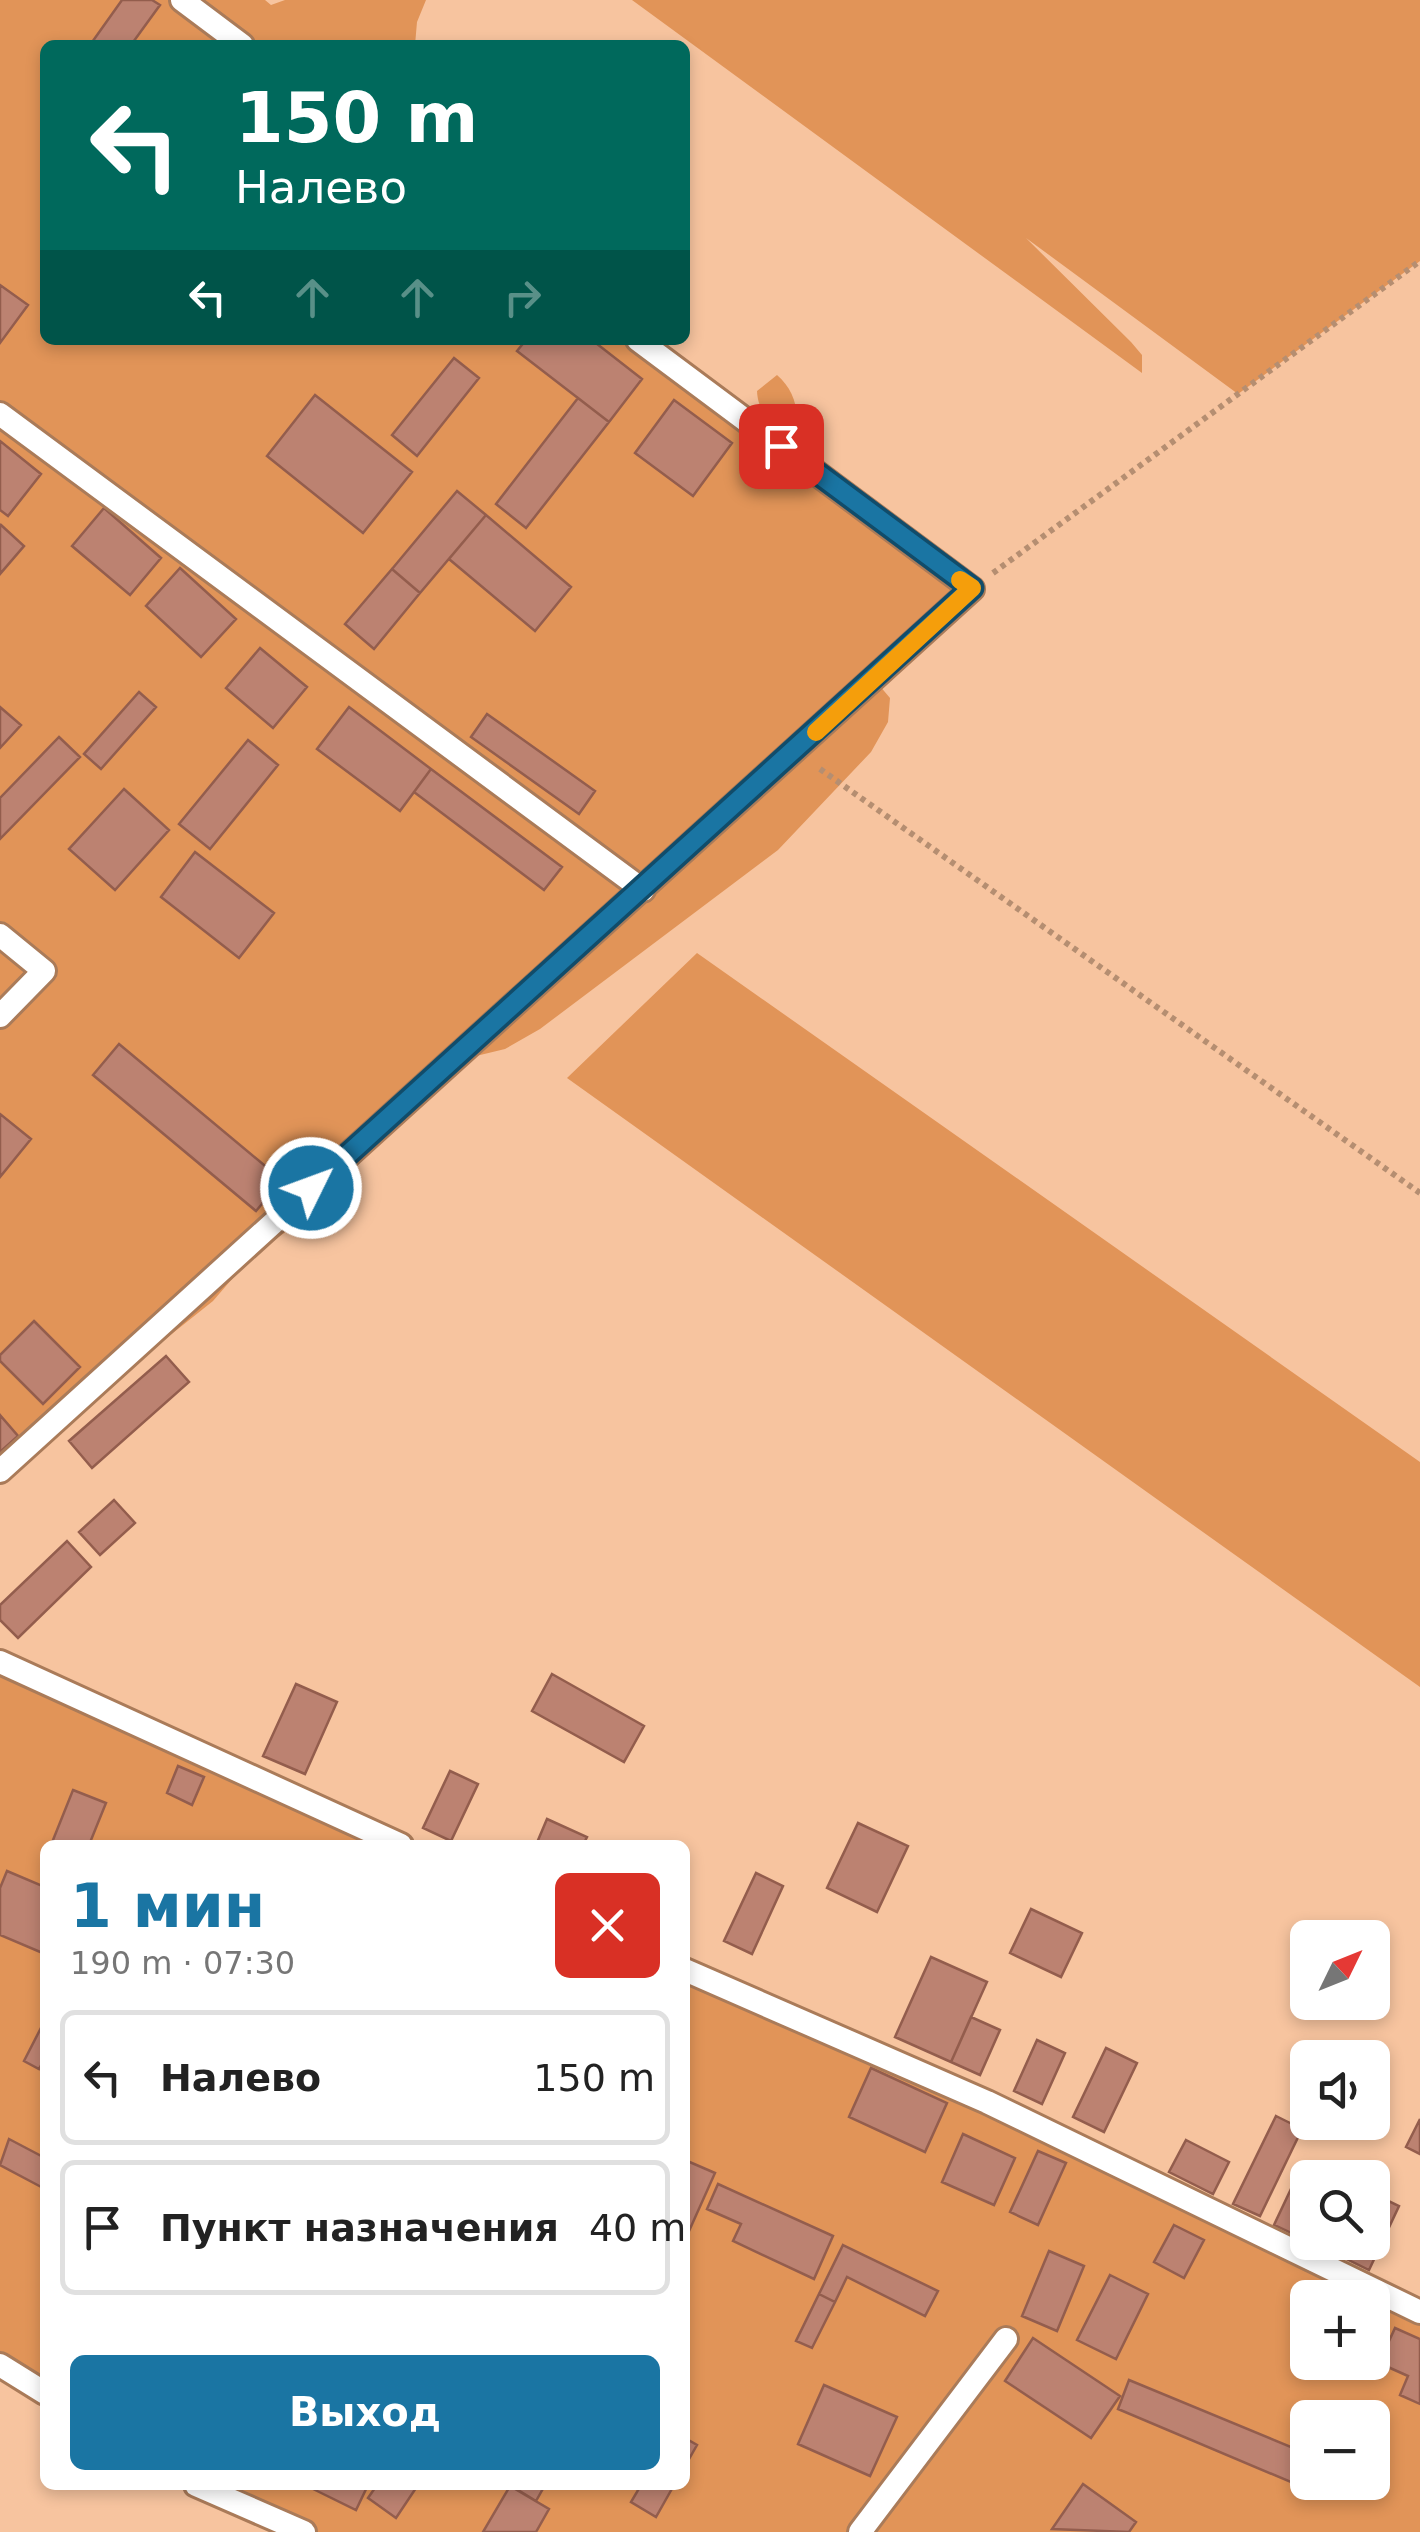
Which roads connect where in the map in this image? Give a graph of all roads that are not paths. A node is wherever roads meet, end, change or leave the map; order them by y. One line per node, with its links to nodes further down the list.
1 (182, 0): 2 (lane)
2 (235, 40)
3 (645, 345): 5 (lane)
4 (0, 414): 5 (lane)
5 (643, 890): 8 (lane)
6 (0, 935): 7 (lane)
7 (0, 1016)
8 (0, 1471)
9 (0, 1662): 10 (lane)
10 (390, 1840)
11 (690, 1972): 12 (lane)
12 (1420, 2312)
13 (1006, 2339): 18 (lane)
14 (0, 2365): 15 (lane)
15 (40, 2389)
16 (207, 2490): 17 (lane)
17 (304, 2532)
18 (860, 2532)

